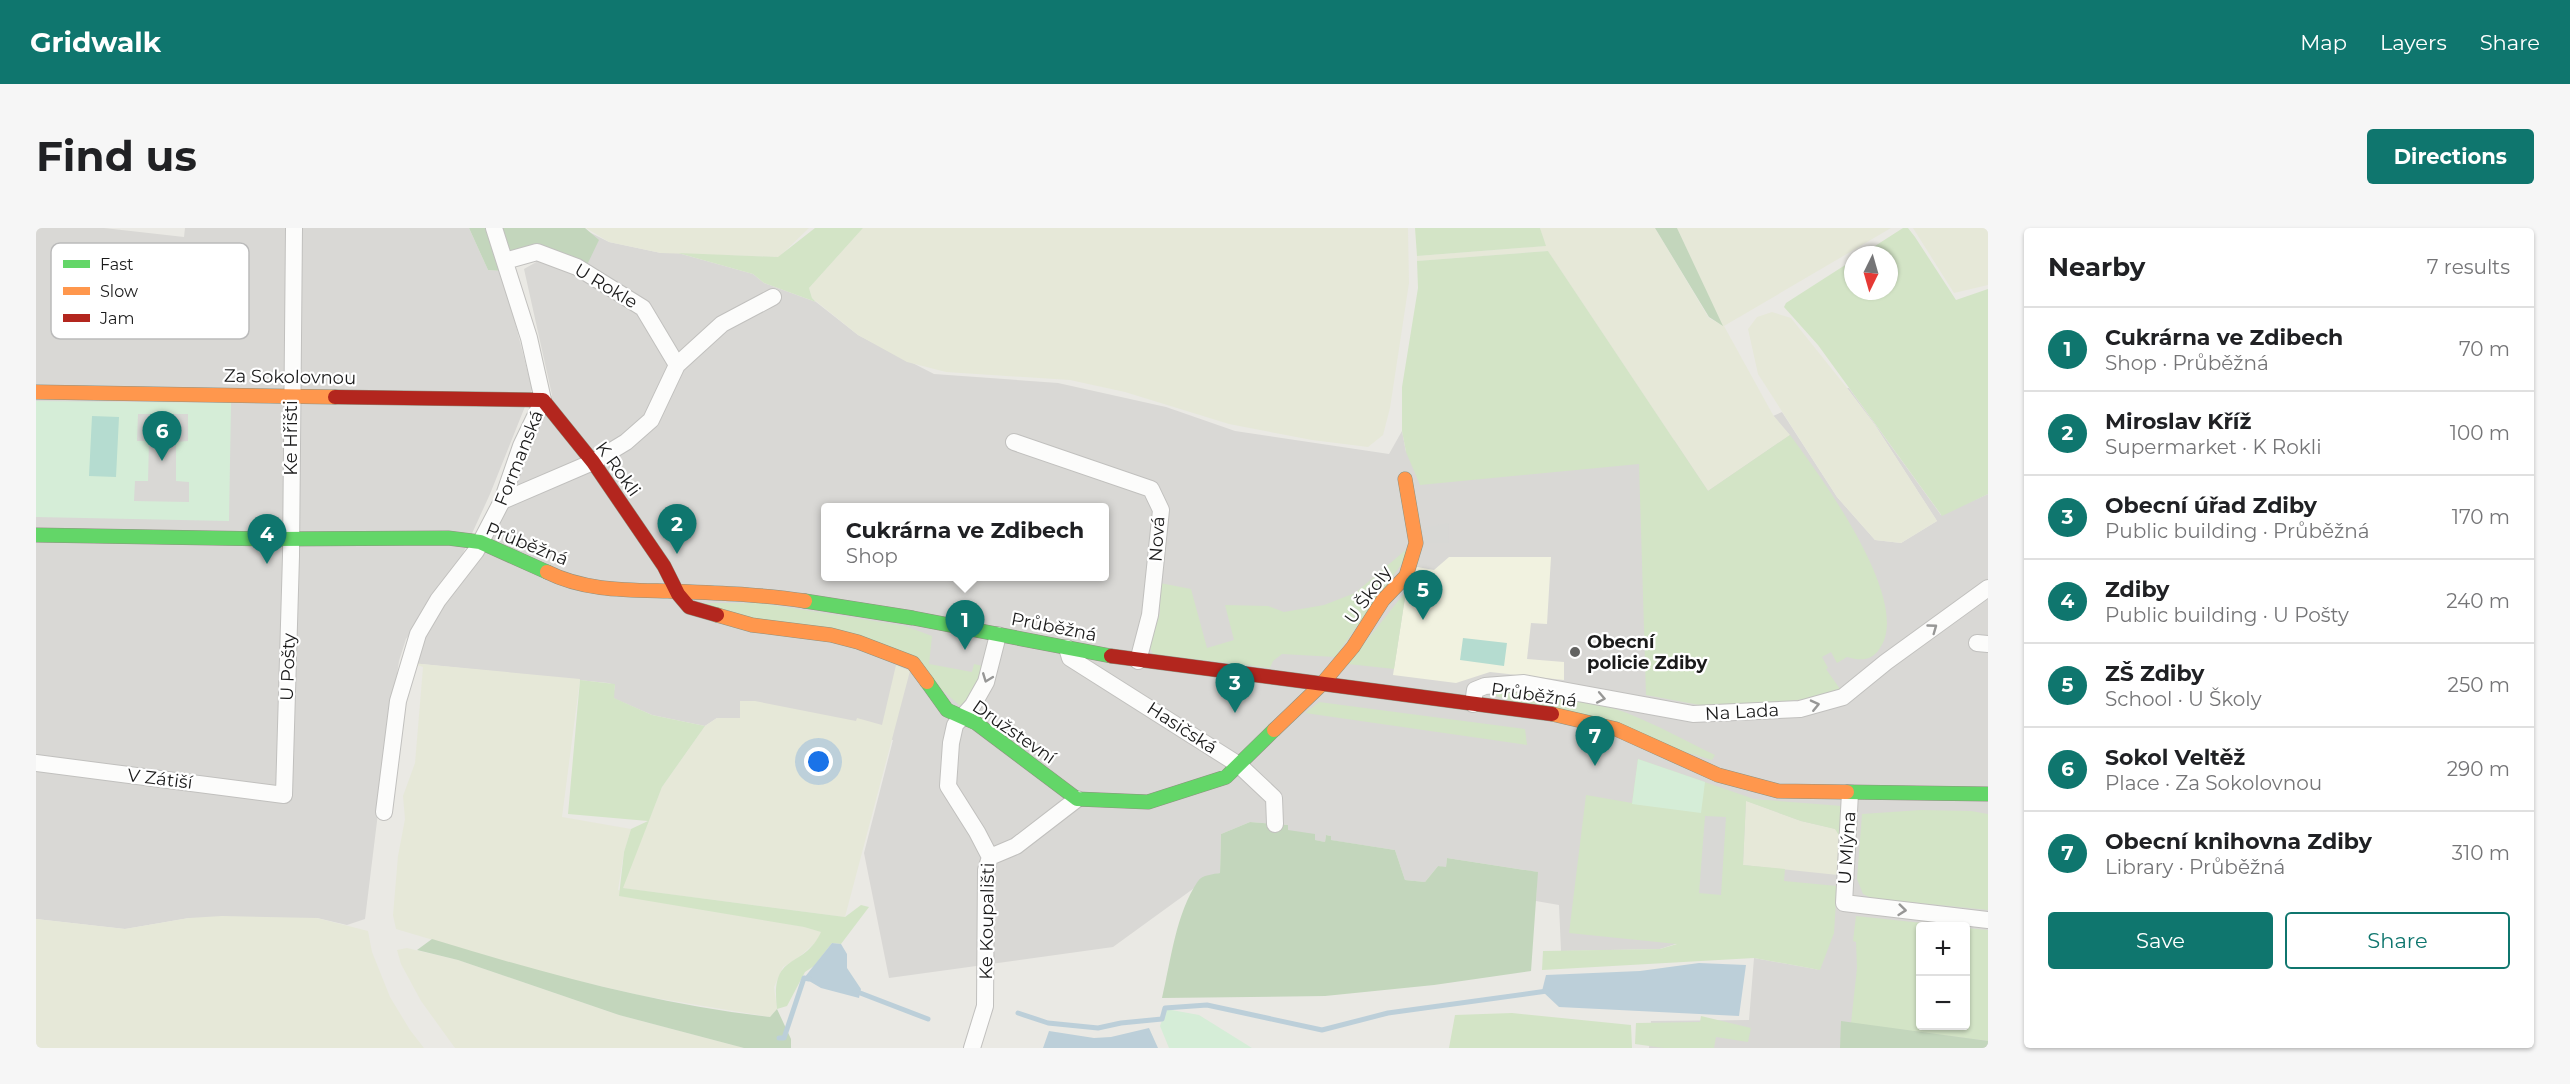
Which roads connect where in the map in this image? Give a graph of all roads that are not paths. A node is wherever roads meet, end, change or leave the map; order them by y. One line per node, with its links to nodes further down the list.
1 (294, 228): 7 (street, Ke Hřišti)
2 (494, 228): 3 (street, Formanská)
3 (505, 261): 5 (street, U Rokle); 8 (street, Formanská)
4 (773, 297): 5 (street)
5 (677, 365): 10 (street)
6 (36, 392): 7 (street, Za Sokolovnou)
7 (291, 395): 8 (street, Za Sokolovnou); 14 (street, Ke Hřišti)
8 (543, 400): 10 (street, K Rokli); 12 (street, Formanská)
9 (1014, 442): 20 (street, Nová)
10 (593, 462): 12 (street); 17 (street, K Rokli)
11 (1405, 479): 21 (street, U Školy)
12 (502, 501): 15 (street, Formanská)
13 (36, 535): 14 (street, Průběžná)
14 (291, 539): 15 (street, Průběžná); 28 (street, U Pošty)
15 (480, 542): 17 (street, Průběžná); 30 (street, Formanská)
16 (1988, 588): 22 (street, Na Lada, one-way to 16)
17 (678, 594): 18 (street, Průběžná); 23 (street, Družstevní)
18 (998, 635): 19 (street, Průběžná); 23 (street, Ke Koupališti, one-way to 23)
19 (1067, 648): 20 (street, Průběžná); 25 (street, Hasičská)
20 (1138, 661): 21 (street, Průběžná)
21 (1321, 685): 22 (street, Průběžná); 25 (street)
22 (1473, 704): 26 (street, Průběžná)
23 (963, 716): 29 (street, Družstevní); 32 (street, Ke Koupališti)
24 (36, 763): 28 (street, V Zátiší)
25 (1239, 765): 29 (street); 31 (street, Hasičská)
26 (1850, 793): 27 (street, Průběžná); 33 (street, U Mlýna, one-way to 33)
27 (1988, 794)
28 (284, 795)
29 (1077, 799): 32 (street)
30 (384, 812)
31 (1275, 824)
32 (990, 857): 34 (street, Ke Koupališti)
33 (1988, 920)
34 (972, 1048)

